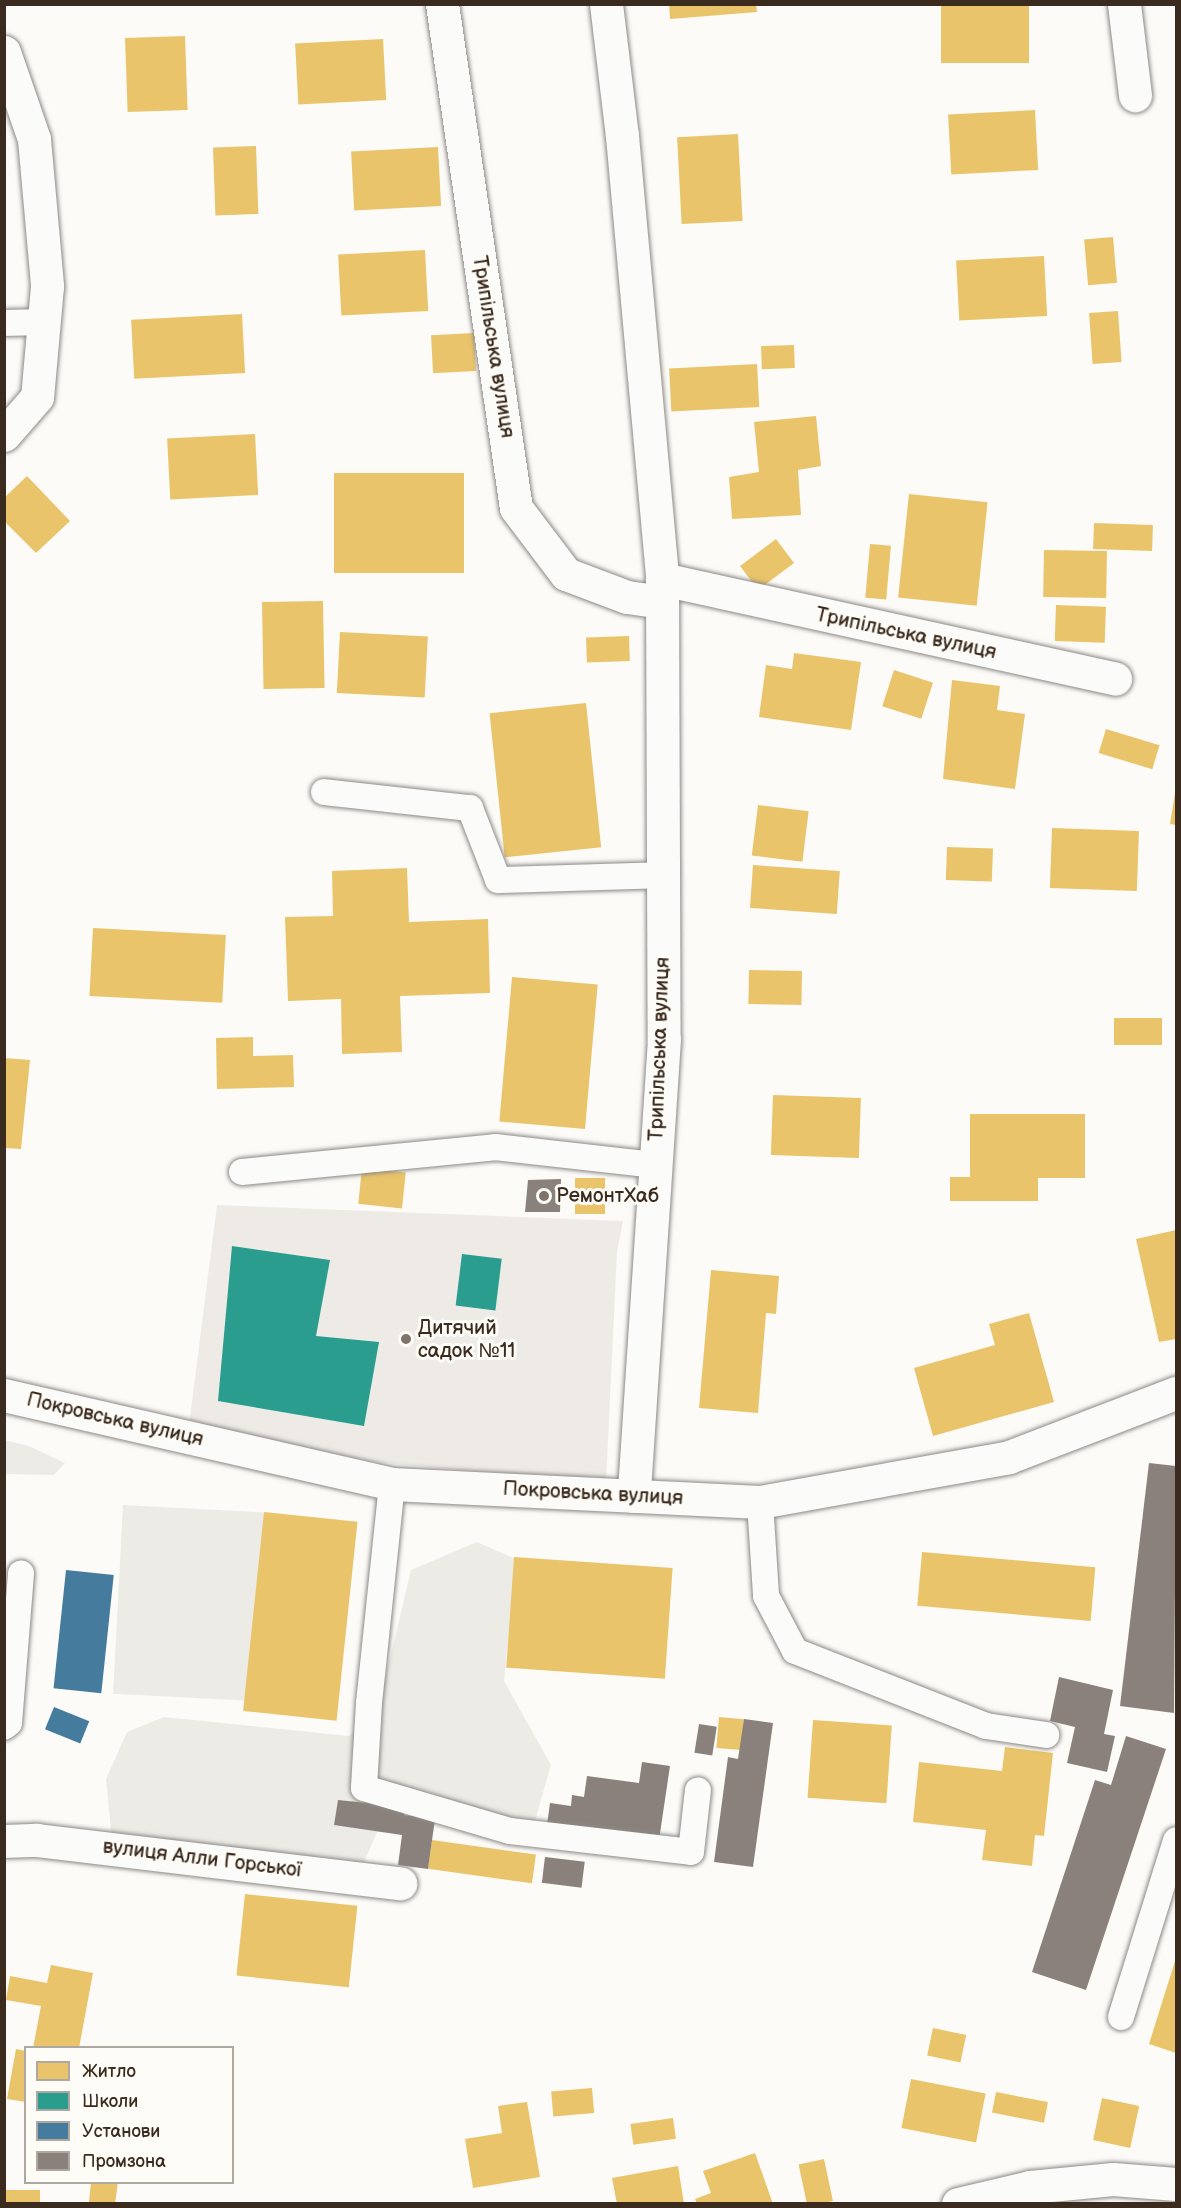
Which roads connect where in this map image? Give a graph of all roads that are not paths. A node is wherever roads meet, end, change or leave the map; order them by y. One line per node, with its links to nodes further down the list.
1 (442, 4): 10 (street, Трипільська вулиця)
2 (606, 4): 10 (street, Трипільська вулиця)
3 (1124, 4): 6 (street)
4 (4, 52): 5 (street)
5 (11, 90): 7 (street)
6 (1135, 95)
7 (44, 322): 8 (lane); 9 (street)
8 (4, 323)
9 (4, 435)
10 (662, 590): 11 (street, Трипільська вулиця); 13 (street, Трипільська вулиця)
11 (1116, 680)
12 (324, 792): 13 (lane)
13 (663, 875): 14 (street, Трипільська вулиця)
14 (656, 1165): 15 (lane); 19 (street, Трипільська вулиця)
15 (242, 1172)
16 (1176, 1393): 20 (street, Покровська вулиця)
17 (4, 1395): 18 (street, Покровська вулиця)
18 (392, 1484): 19 (street, Покровська вулиця); 24 (lane)
19 (634, 1496): 20 (street, Покровська вулиця)
20 (760, 1502): 23 (lane)
21 (21, 1573): 22 (lane)
22 (4, 1727)
23 (1046, 1735)
24 (698, 1790)
25 (4, 1840): 27 (street, вулиця Алли Горської)
26 (1176, 1840): 28 (lane)
27 (400, 1882)
28 (1121, 2017)
29 (1176, 2184): 30 (street)
30 (958, 2204)

